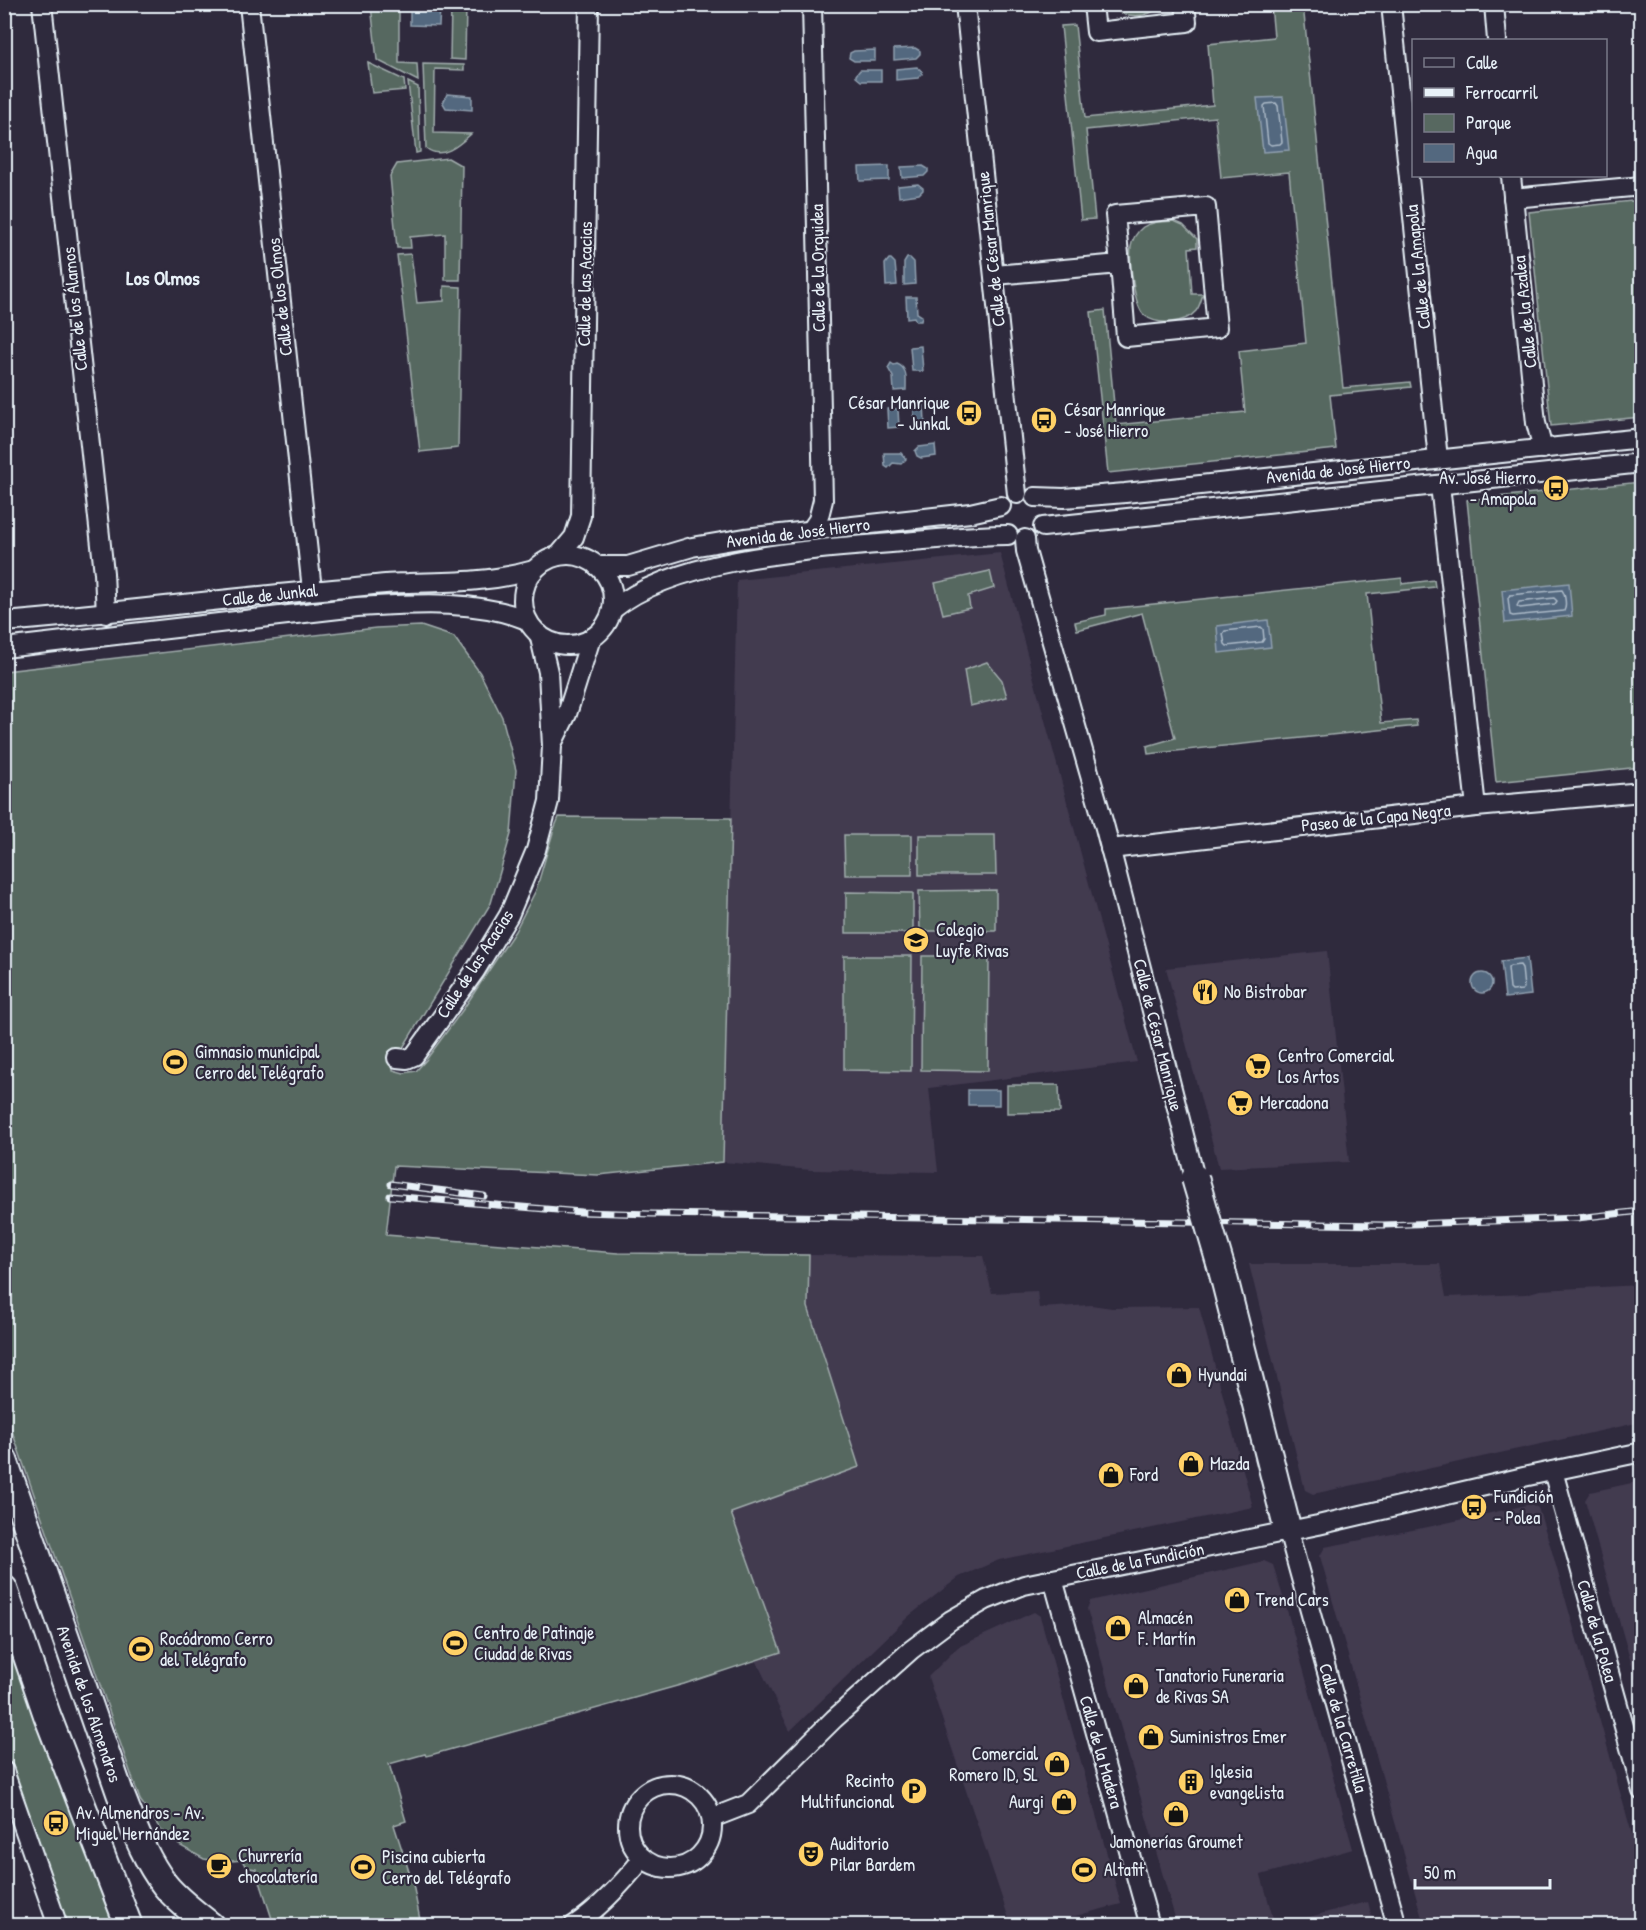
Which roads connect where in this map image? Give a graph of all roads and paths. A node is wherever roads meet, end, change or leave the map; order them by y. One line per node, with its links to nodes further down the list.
1 (42, 4): 31 (street, Calle de los Álamos)
2 (249, 4): 29 (street, Calle de los Olmos)
3 (589, 4): 26 (street, Calle de las Acacias)
4 (812, 4): 24 (street, Calle de la Orquidea)
5 (965, 4): 15 (street, Calle de César Manrique)
6 (1093, 4): 7 (street)
7 (1185, 4)
8 (1391, 4): 18 (street, Calle de la Amapola)
9 (1494, 4): 10 (street)
10 (1497, 39)
11 (1511, 177): 13 (street, Calle de la Azalea)
12 (1641, 186): 13 (street)
13 (1513, 198): 17 (street, Calle de la Azalea)
14 (1120, 264): 14 (street); 15 (street)
15 (994, 275): 21 (street, Calle de César Manrique)
16 (1641, 438): 17 (street, Avenida de José Hierro)
17 (1543, 449): 18 (street, Avenida de José Hierro)
18 (1438, 459): 21 (street, Avenida de José Hierro)
19 (1641, 463): 20 (street, Avenida de José Hierro)
20 (1440, 484): 23 (street, Avenida de José Hierro); 38 (street)
21 (1026, 495): 22 (street); 23 (street)
22 (1001, 506): 24 (street, Avenida de José Hierro); 25 (street)
23 (1042, 526): 25 (street)
24 (811, 530): 27 (street, Avenida de José Hierro)
25 (1016, 537): 30 (street, Avenida de José Hierro); 39 (street, Calle de César Manrique)
26 (558, 556): 27 (street); 28 (street)
27 (597, 566): 30 (street)
28 (534, 570): 29 (street, Calle de Junkal); 33 (street)
29 (312, 590): 31 (street, Calle de Junkal)
30 (612, 610): 34 (street)
31 (106, 614): 32 (street, Calle de Junkal)
32 (4, 622)
33 (533, 627): 34 (street); 35 (street, Calle de Junkal); 36 (street, Calle de las Acacias)
34 (591, 638): 36 (street, Calle de las Acacias)
35 (4, 648)
36 (552, 746): 40 (street, Calle de las Acacias)
37 (1641, 792): 38 (street, Paseo de la Capa Negra)
38 (1476, 807): 39 (street, Paseo de la Capa Negra)
39 (1110, 849): 41 (street, Calle de César Manrique)
40 (397, 1058)
41 (1195, 1178): 45 (main road, Calle de César Manrique, bridge)
42 (1641, 1452): 44 (street, Calle de la Fundición)
43 (4, 1460): 54 (main road, Avenida de los Almendros)
44 (1553, 1471): 45 (street, Calle de la Fundición); 49 (street, Calle de la Polea)
45 (1288, 1531): 46 (street, Calle de la Fundición); 57 (street, Calle de la Carretilla)
46 (1053, 1579): 50 (street, Calle de la Fundición); 56 (street, Calle de la Madera)
47 (4, 1589): 53 (main road)
48 (4, 1771): 52 (street)
49 (1641, 1791)
50 (712, 1818): 51 (street); 51 (street)
51 (643, 1858): 55 (street)
52 (58, 1926)
53 (129, 1926)
54 (211, 1926)
55 (573, 1926)
56 (1150, 1926)
57 (1397, 1926)

